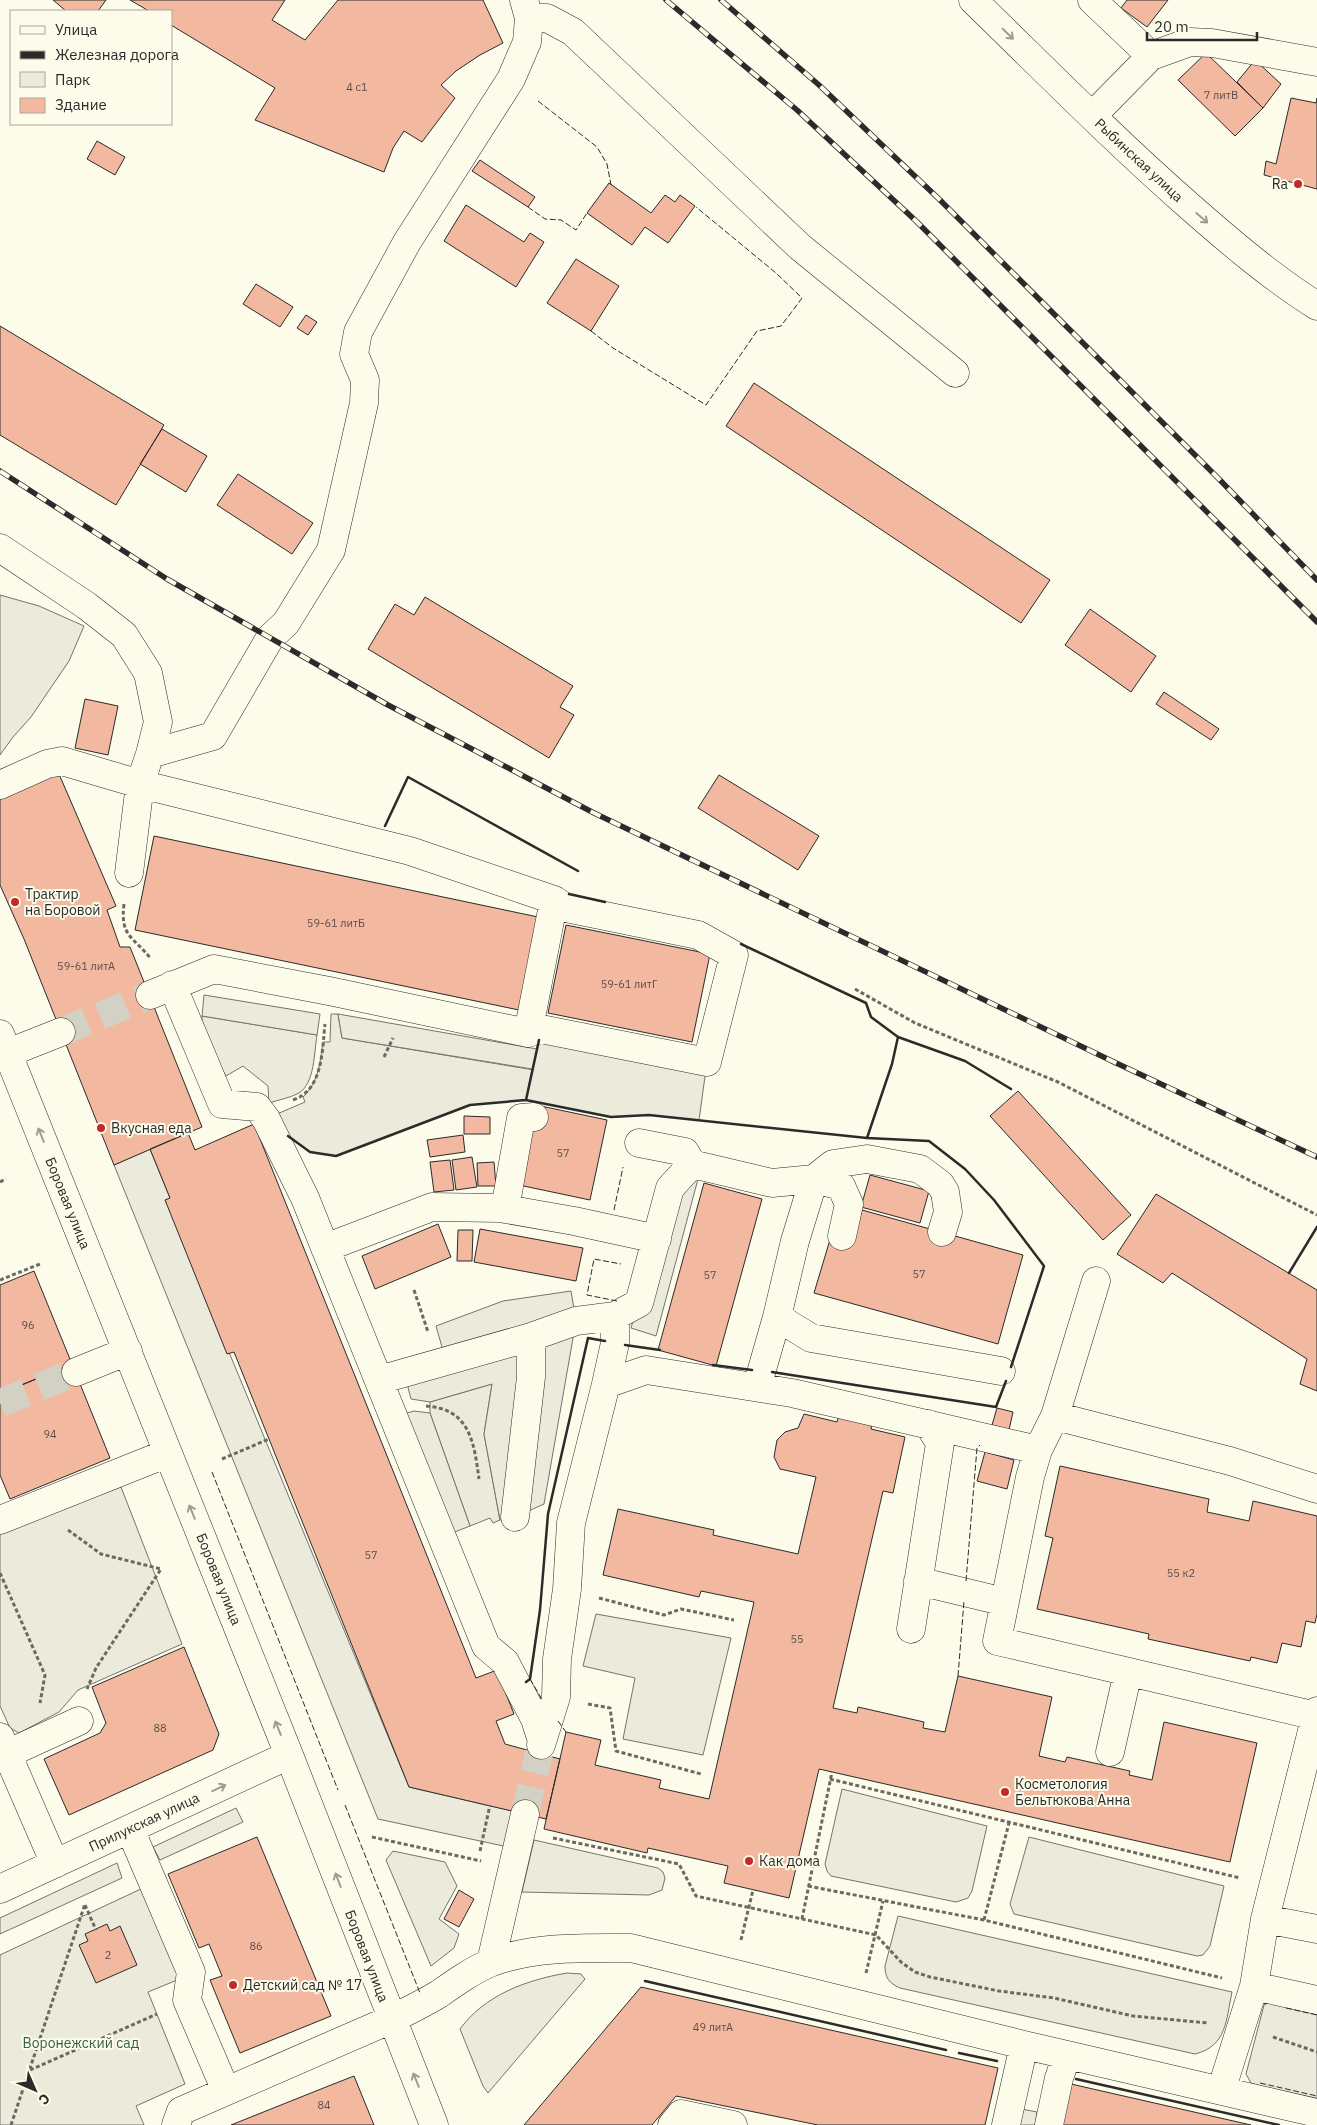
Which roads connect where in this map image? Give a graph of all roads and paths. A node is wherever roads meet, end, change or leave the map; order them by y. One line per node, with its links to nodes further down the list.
1 (973, 0): 6 (street, Рыбинская улица, one-way to 6)
2 (1092, 0): 4 (street)
3 (526, 9): 8 (street); 10 (street)
4 (1151, 56): 5 (street); 6 (street)
5 (1317, 62)
6 (1092, 116): 7 (street, Рыбинская улица, one-way to 7)
7 (1317, 306)
8 (955, 374)
9 (0, 548): 10 (street)
10 (150, 754): 11 (street)
11 (140, 784): 12 (street); 13 (street); 14 (street)
12 (0, 785)
13 (129, 873): 16 (path)
14 (554, 900): 19 (street); 19 (street)
15 (855, 989): 29 (path)
16 (161, 990): 17 (street); 21 (street)
17 (329, 991): 19 (street); 21 (path)
18 (61, 1032): 20 (street)
19 (528, 1033)
20 (4, 1047): 41 (street, Боровая улица, one-way to 20)
21 (257, 1108): 33 (street)
22 (534, 1117): 28 (street)
23 (638, 1143): 24 (street)
24 (692, 1164): 25 (street); 32 (street)
25 (814, 1179): 30 (street); 31 (street); 39 (street)
26 (6, 1180): 27 (path)
27 (0, 1182)
28 (506, 1209): 32 (street); 33 (street)
29 (1317, 1215)
30 (942, 1232)
31 (842, 1236)
32 (657, 1239): 38 (street)
33 (325, 1248): 45 (street)
34 (40, 1264): 35 (path)
35 (0, 1280)
36 (1096, 1281): 49 (street)
37 (414, 1290): 42 (path)
38 (615, 1316): 40 (street); 46 (street)
39 (777, 1317): 43 (street); 47 (street)
40 (531, 1337): 42 (street); 58 (street)
41 (128, 1351): 44 (street); 53 (street, Боровая улица)
42 (438, 1362): 45 (street)
43 (1001, 1370)
44 (76, 1372)
45 (378, 1380): 48 (street)
46 (606, 1384): 47 (street); 62 (street)
47 (757, 1387): 50 (street)
48 (391, 1412): 55 (path); 67 (street)
49 (1055, 1416): 52 (street); 56 (street)
50 (928, 1424): 52 (street); 61 (street)
51 (269, 1439): 54 (path)
52 (1038, 1450): 63 (street)
53 (168, 1452): 57 (street); 72 (street, Боровая улица, one-way to 53)
54 (222, 1459)
55 (478, 1479)
56 (1317, 1490)
57 (34, 1505): 59 (street); 69 (path)
58 (515, 1517)
59 (0, 1520)
60 (0, 1573): 70 (path)
61 (918, 1581): 63 (street); 65 (street)
62 (567, 1589): 64 (path); 67 (street)
63 (1005, 1602): 66 (street)
64 (734, 1620)
65 (911, 1629)
66 (1128, 1672): 68 (street); 71 (street)
67 (556, 1697): 74 (path)
68 (1316, 1713): 85 (street)
69 (79, 1721): 70 (street)
70 (13, 1744): 82 (street)
71 (1110, 1752)
72 (289, 1755): 79 (street, Прилукская улица, one-way to 72); 102 (street, Боровая улица, one-way to 72)
73 (832, 1772): 75 (path)
74 (701, 1774)
75 (830, 1779): 78 (path); 84 (path)
76 (490, 1805): 81 (path)
77 (523, 1822): 83 (street); 89 (path)
78 (1009, 1822): 85 (path); 92 (path)
79 (130, 1829): 82 (street, Прилукская улица); 99 (street)
80 (372, 1837): 83 (path)
81 (482, 1841)
82 (56, 1864): 86 (street, Прилукская улица)
83 (512, 1868): 96 (street)
84 (808, 1886): 88 (path); 90 (path)
85 (1273, 1886): 91 (street)
86 (0, 1889)
87 (754, 1890): 89 (path)
88 (884, 1901): 92 (path); 95 (path)
89 (750, 1908): 90 (path); 97 (path)
90 (802, 1919): 95 (path)
91 (1265, 1919): 93 (street); 98 (street)
92 (984, 1920): 98 (path)
93 (1317, 1929)
94 (96, 1930): 107 (path)
95 (876, 1935): 101 (path); 103 (path)
96 (491, 1962): 97 (street); 102 (street)
97 (733, 1973): 101 (street)
98 (1254, 1986): 100 (street); 103 (street)
99 (187, 2000): 107 (path); 108 (street)
100 (1317, 2000)
101 (859, 2004): 104 (street)
102 (392, 2019): 108 (street); 113 (street, Боровая улица, one-way to 102)
103 (1240, 2029): 105 (path); 109 (street)
104 (1024, 2045): 106 (street); 116 (street)
105 (1317, 2052)
106 (1067, 2055): 109 (street); 117 (street)
107 (30, 2070): 111 (path)
108 (226, 2091): 112 (street)
109 (1221, 2091): 110 (street)
110 (1317, 2113)
111 (11, 2125)
112 (176, 2125)
113 (434, 2125)
114 (672, 2125): 115 (street)
115 (733, 2125)
116 (1006, 2125)
117 (1049, 2125)

